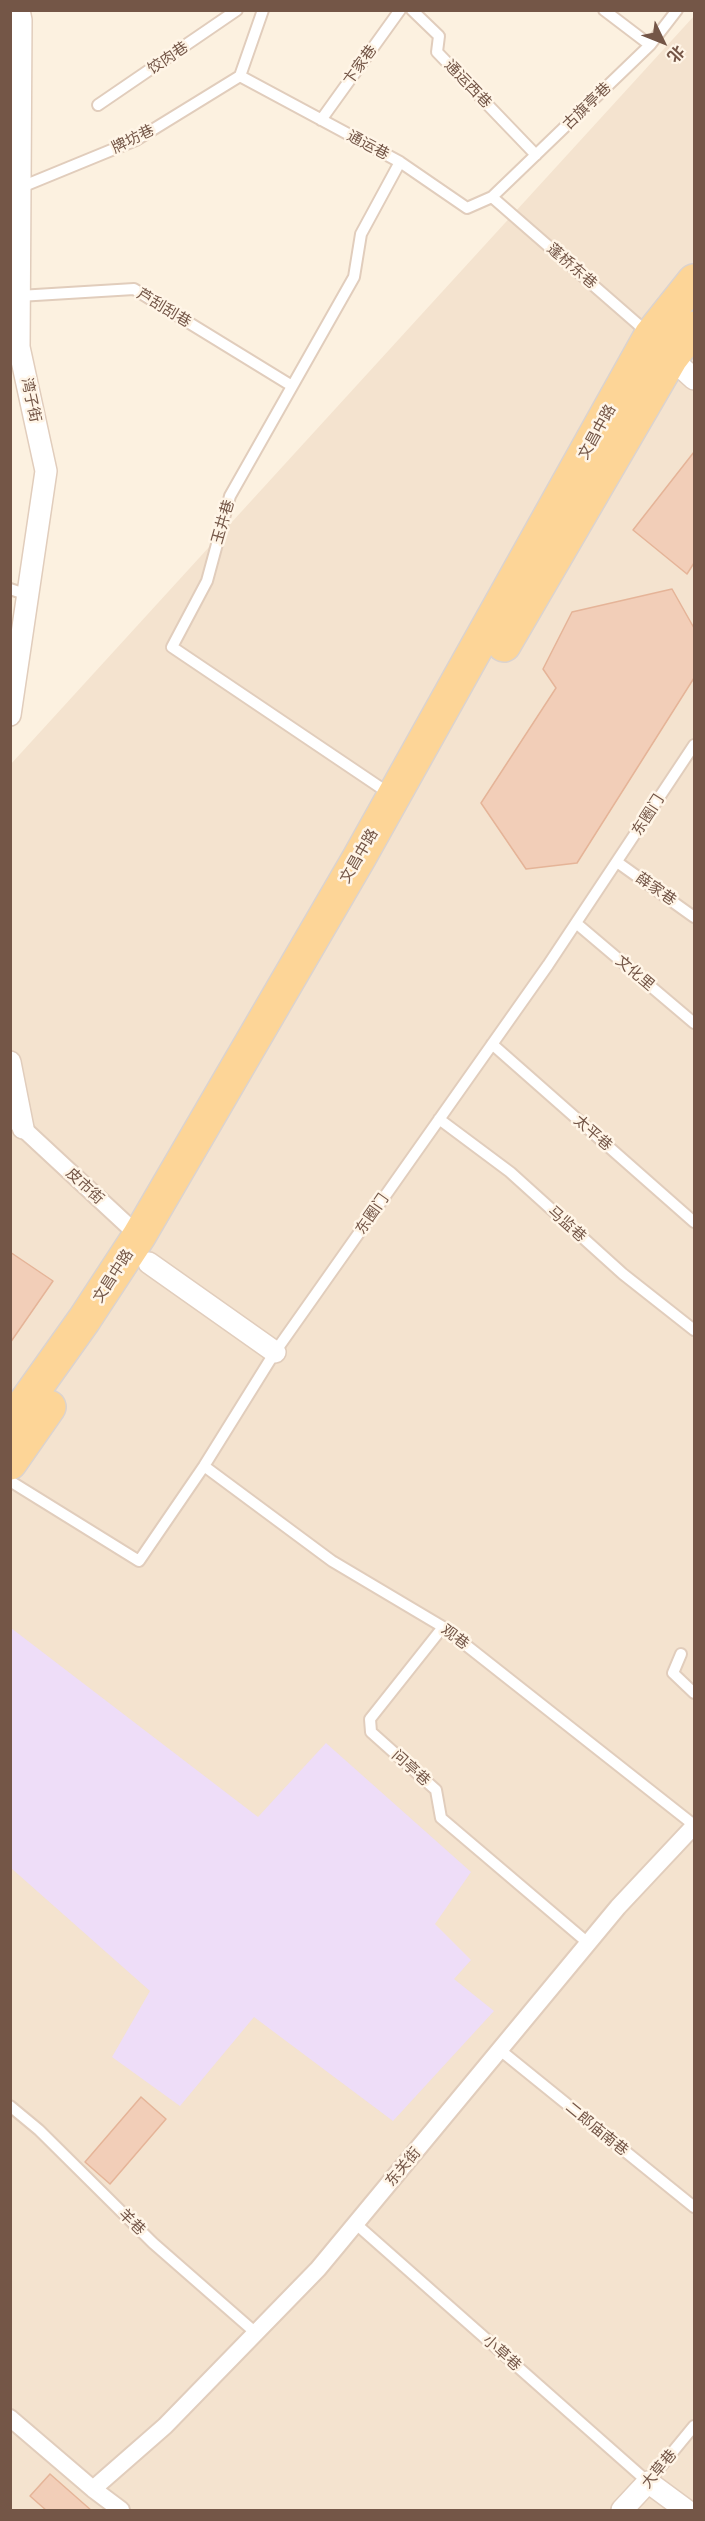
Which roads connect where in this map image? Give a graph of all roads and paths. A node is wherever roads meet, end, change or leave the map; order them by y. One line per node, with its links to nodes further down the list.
1 (18, 10): 14 (street, 湾子街)
2 (237, 10): 10 (lane, 饺肉巷)
3 (263, 10): 9 (lane)
4 (400, 10): 11 (lane, 卞家巷)
5 (412, 10): 12 (lane, 通运西巷)
6 (604, 10): 8 (lane)
7 (677, 10): 8 (lane, 古旗亭巷)
8 (650, 45): 12 (lane, 古旗亭巷)
9 (240, 76): 11 (lane, 通运巷); 14 (lane, 牌坊巷)
10 (98, 105)
11 (321, 120): 13 (lane, 通运巷)
12 (536, 155): 15 (lane, 古旗亭巷)
13 (400, 162): 15 (lane, 通运巷); 21 (lane, 玉井巷)
14 (16, 177): 17 (street, 湾子街)
15 (492, 197): 20 (lane, 蓬桥东巷)
16 (694, 281): 20 (main road, 文昌中路)
17 (19, 296): 18 (street, 湾子街); 21 (lane, 芦刮刮巷)
18 (15, 318): 22 (street, 湾子街)
19 (694, 328): 20 (main road, 文昌中路)
20 (672, 357): 25 (main road, 文昌中路); 35 (main road, 文昌中路)
21 (292, 386): 25 (lane, 玉井巷)
22 (19, 592): 23 (street, 湾子街)
23 (10, 715)
24 (694, 745): 26 (lane, 东圈门)
25 (393, 796): 35 (main road, 文昌中路)
26 (617, 862): 27 (lane, 薛家巷); 28 (lane, 东圈门)
27 (694, 916)
28 (576, 923): 29 (lane, 文化里); 30 (lane, 东圈门)
29 (694, 1023)
30 (492, 1044): 32 (lane, 东圈门); 34 (lane, 太平巷)
31 (10, 1062): 33 (street)
32 (439, 1119): 36 (lane, 马监巷); 37 (lane, 东圈门)
33 (17, 1123): 35 (street, 皮市街)
34 (694, 1222)
35 (144, 1249): 37 (street); 38 (main road, 文昌中路); 39 (main road, 文昌中路)
36 (694, 1330)
37 (275, 1352): 40 (lane, 东圈门)
38 (10, 1424)
39 (10, 1462)
40 (204, 1466): 41 (lane, 东圈门); 42 (lane, 观巷)
41 (10, 1481)
42 (443, 1627): 45 (lane, 观巷); 46 (lane, 问亭巷)
43 (681, 1654): 44 (lane)
44 (694, 1693)
45 (694, 1825): 46 (street, 东关街)
46 (588, 1943): 47 (street, 东关街)
47 (500, 2050): 49 (lane, 二郎庙南巷); 50 (street, 东关街)
48 (10, 2106): 51 (lane, 羊巷)
49 (694, 2207)
50 (356, 2224): 51 (street, 东关街); 54 (lane, 小草巷)
51 (257, 2334): 55 (street, 东关街)
52 (10, 2418): 55 (street)
53 (694, 2427): 54 (lane, 大草巷)
54 (648, 2482): 57 (street, 大草巷); 58 (street)
55 (93, 2489): 56 (street)
56 (121, 2511)
57 (622, 2511)
58 (686, 2511)

